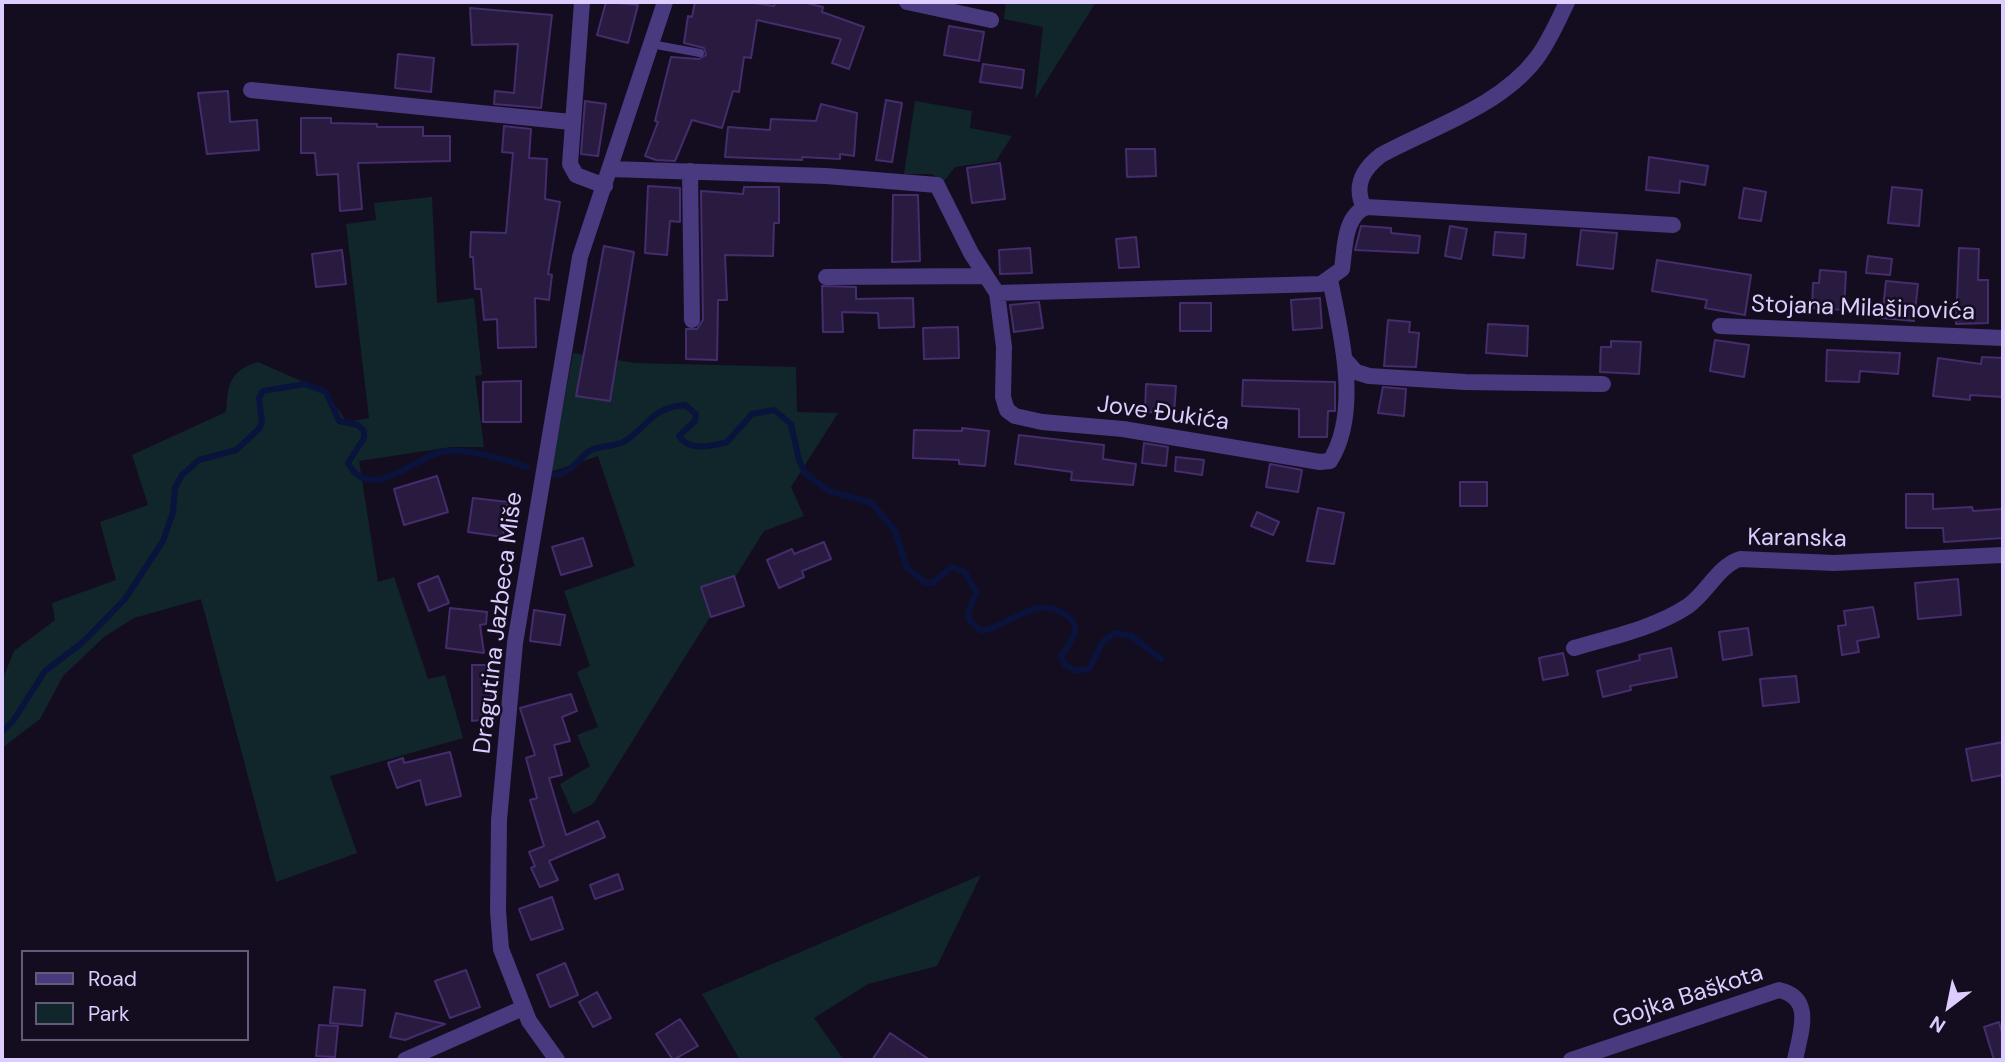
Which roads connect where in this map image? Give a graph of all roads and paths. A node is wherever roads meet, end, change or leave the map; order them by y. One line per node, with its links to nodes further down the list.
1 (582, 2): 9 (street)
2 (665, 2): 6 (street, Dragutina Jazbeca Miše)
3 (907, 2): 5 (street)
4 (1567, 2): 13 (street)
5 (991, 20)
6 (651, 44): 7 (lane); 10 (street, Dragutina Jazbeca Miše)
7 (700, 53)
8 (251, 90): 9 (street)
9 (571, 122): 12 (street)
10 (611, 169): 11 (street); 12 (street, Dragutina Jazbeca Miše)
11 (690, 171): 15 (street); 19 (street)
12 (605, 186): 26 (street, Dragutina Jazbeca Miše)
13 (1364, 208): 14 (street); 17 (street)
14 (1673, 225)
15 (984, 276): 16 (street); 18 (street)
16 (826, 277)
17 (1330, 280): 18 (street); 22 (street, Jove Đukića)
18 (997, 293): 22 (street, Jove Đukića)
19 (692, 320)
20 (1720, 326): 21 (street, Stojana Milašinovića)
21 (2003, 338)
22 (1346, 362): 23 (street)
23 (1604, 384)
24 (2003, 555): 25 (street, Karanska)
25 (1574, 648)
26 (523, 1008): 27 (street); 28 (street, Dragutina Jazbeca Miše)
27 (405, 1060)
28 (557, 1060)
29 (1571, 1060): 30 (street, Gojka Baškota)
30 (1795, 1060)

